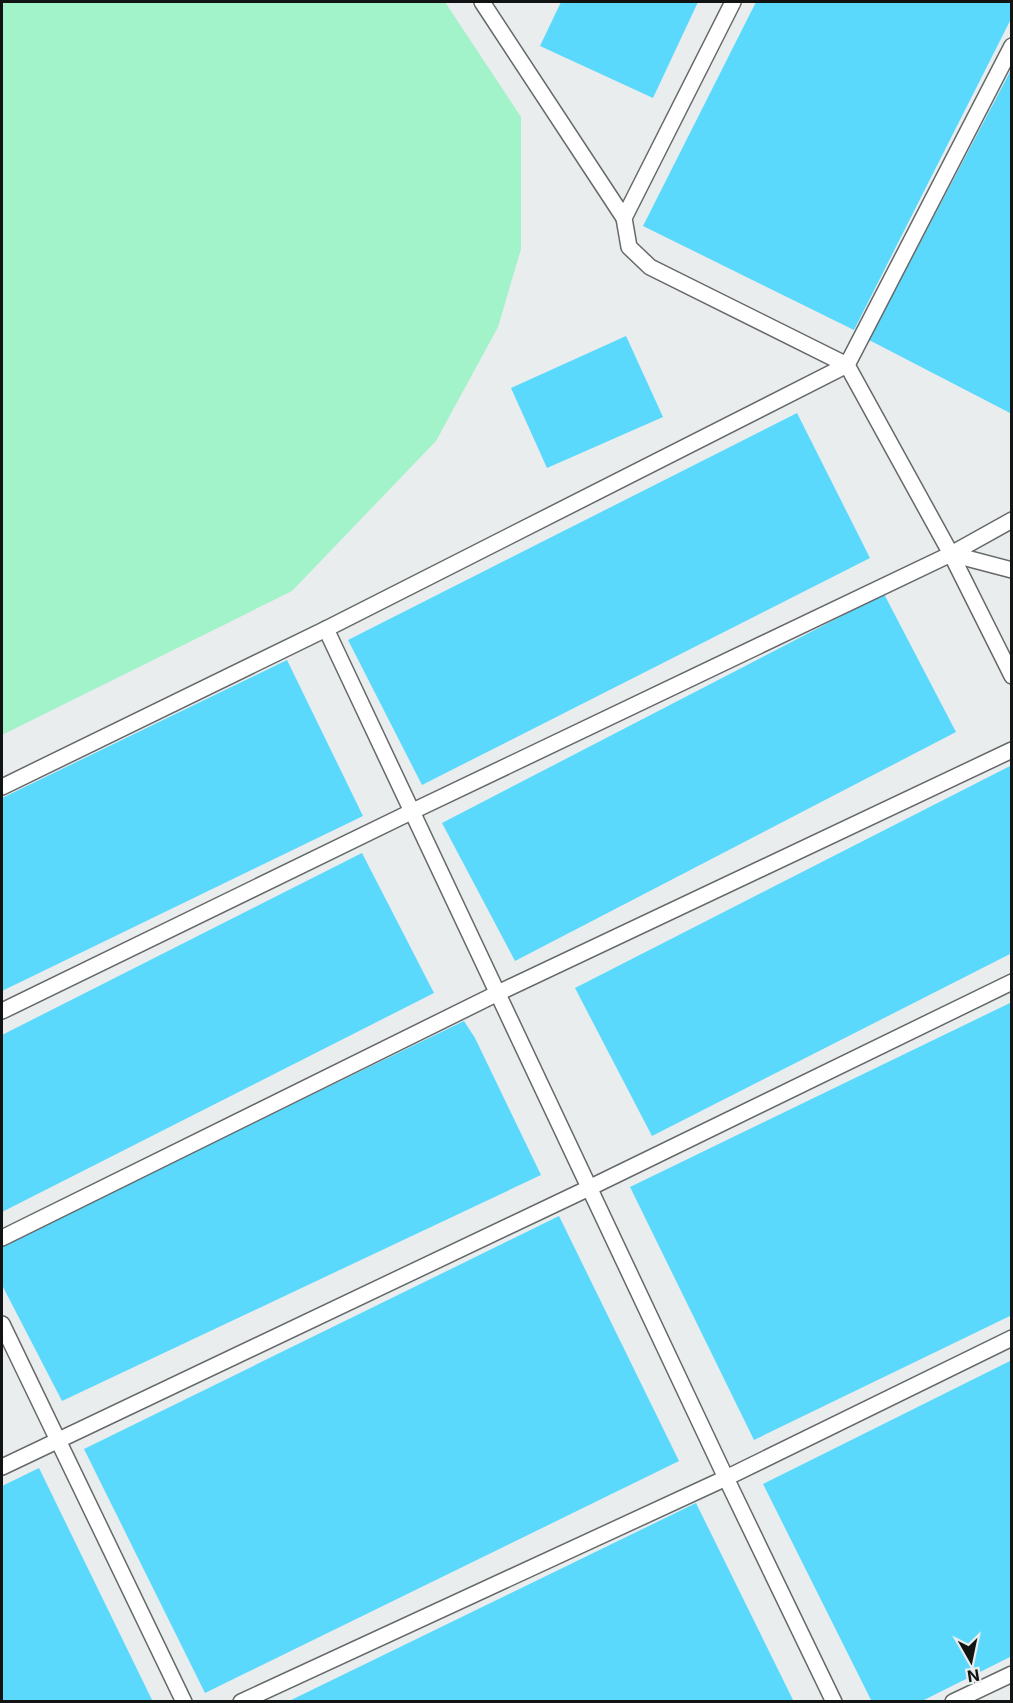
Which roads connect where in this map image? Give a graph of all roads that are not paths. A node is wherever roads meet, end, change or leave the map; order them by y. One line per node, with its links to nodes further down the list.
1 (482, 2): 4 (lane)
2 (733, 2): 4 (lane)
3 (1011, 46): 5 (lane)
4 (624, 218): 5 (lane)
5 (847, 365): 7 (lane); 9 (lane)
6 (1011, 520): 7 (lane)
7 (951, 554): 8 (lane); 10 (lane); 13 (lane)
8 (1011, 570)
9 (326, 629): 12 (lane); 13 (lane)
10 (1011, 676)
11 (1011, 750): 15 (lane)
12 (2, 787)
13 (413, 811): 15 (lane); 16 (lane)
14 (1011, 982): 17 (lane)
15 (498, 993): 17 (lane); 18 (lane)
16 (2, 1011)
17 (589, 1188): 21 (lane); 23 (lane)
18 (2, 1238)
19 (2, 1324): 21 (lane)
20 (1011, 1338): 23 (lane)
21 (58, 1440): 22 (lane); 25 (lane)
22 (2, 1467)
23 (726, 1478): 26 (lane); 27 (lane)
24 (1011, 1674): 28 (lane)
25 (184, 1701)
26 (241, 1701)
27 (834, 1701)
28 (953, 1701)

